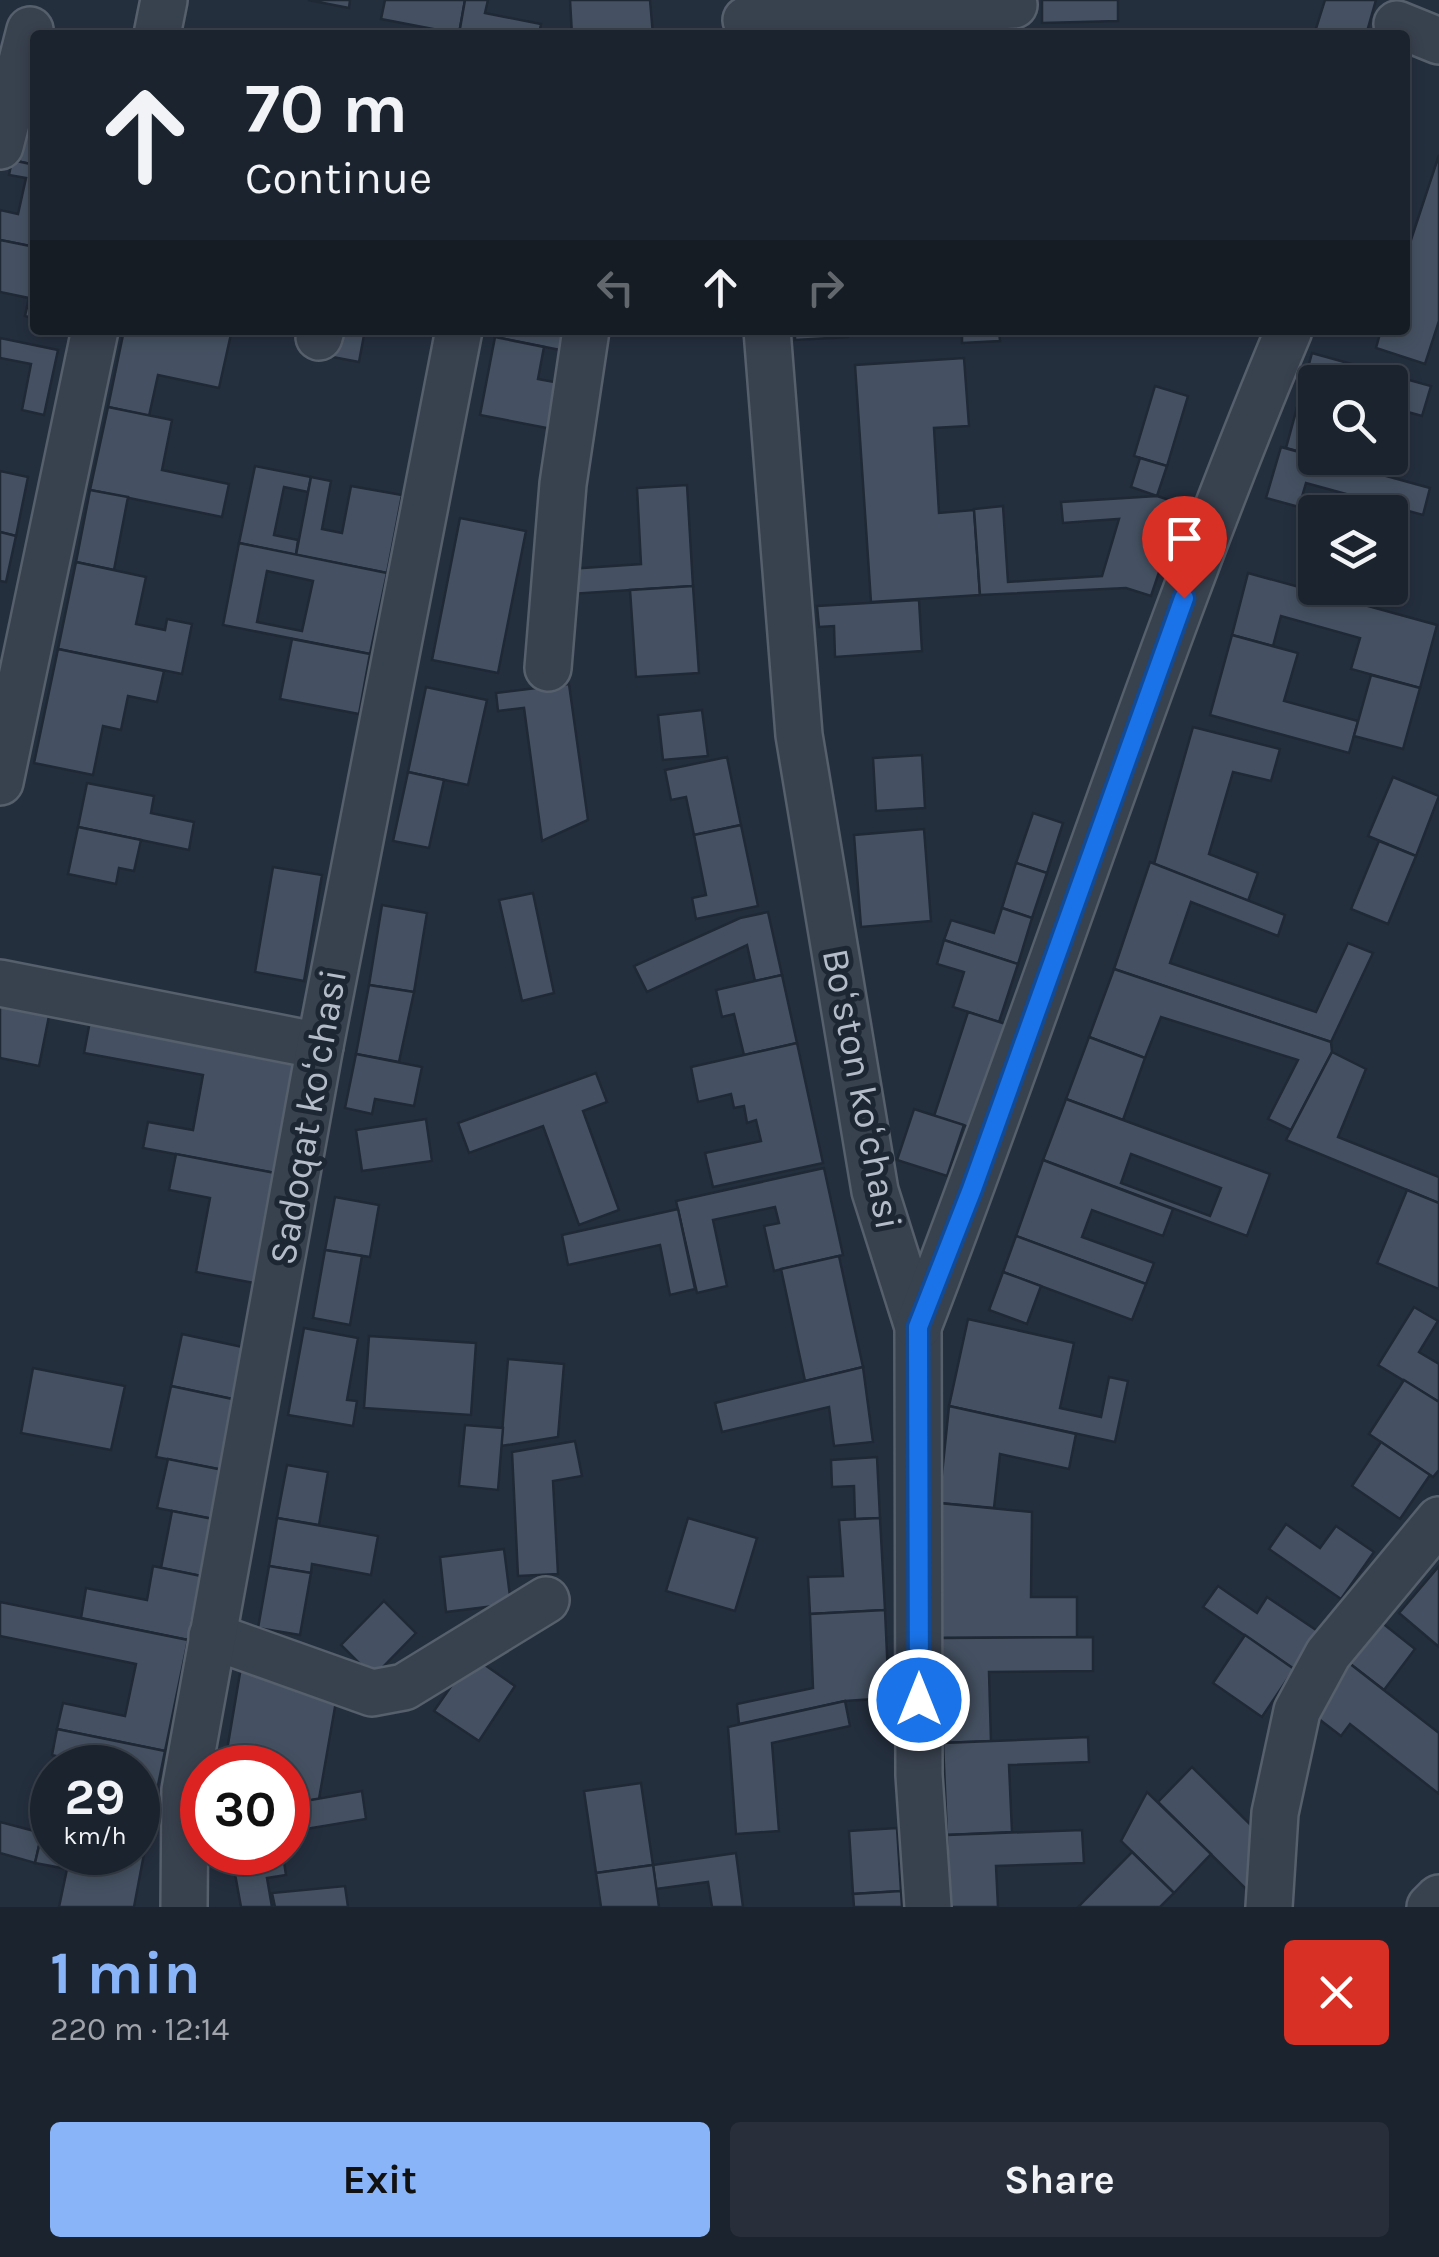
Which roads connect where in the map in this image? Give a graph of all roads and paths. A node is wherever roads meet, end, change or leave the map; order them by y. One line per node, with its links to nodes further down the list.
1 (164, 0): 6 (street)
2 (1014, 6): 3 (street)
3 (746, 18)
4 (1399, 20): 7 (street)
5 (28, 30): 8 (street)
6 (159, 30)
7 (1439, 41)
8 (0, 146)
9 (95, 335): 15 (street)
10 (458, 335): 17 (street, Sadoqat koʻchasi)
11 (585, 335): 14 (street)
12 (767, 335): 18 (street, Boʻston koʻchasi)
13 (1286, 335): 18 (street)
14 (548, 668)
15 (0, 782)
16 (0, 984): 17 (street)
17 (320, 1046): 21 (street, Sadoqat koʻchasi)
18 (918, 1327): 24 (street, Boʻston koʻchasi)
19 (1439, 1520): 25 (street)
20 (546, 1600): 21 (street)
21 (212, 1636): 23 (street, Sadoqat koʻchasi)
22 (1439, 1898): 26 (street)
23 (184, 1907)
24 (928, 1907)
25 (1269, 1907)
26 (1430, 1907)

